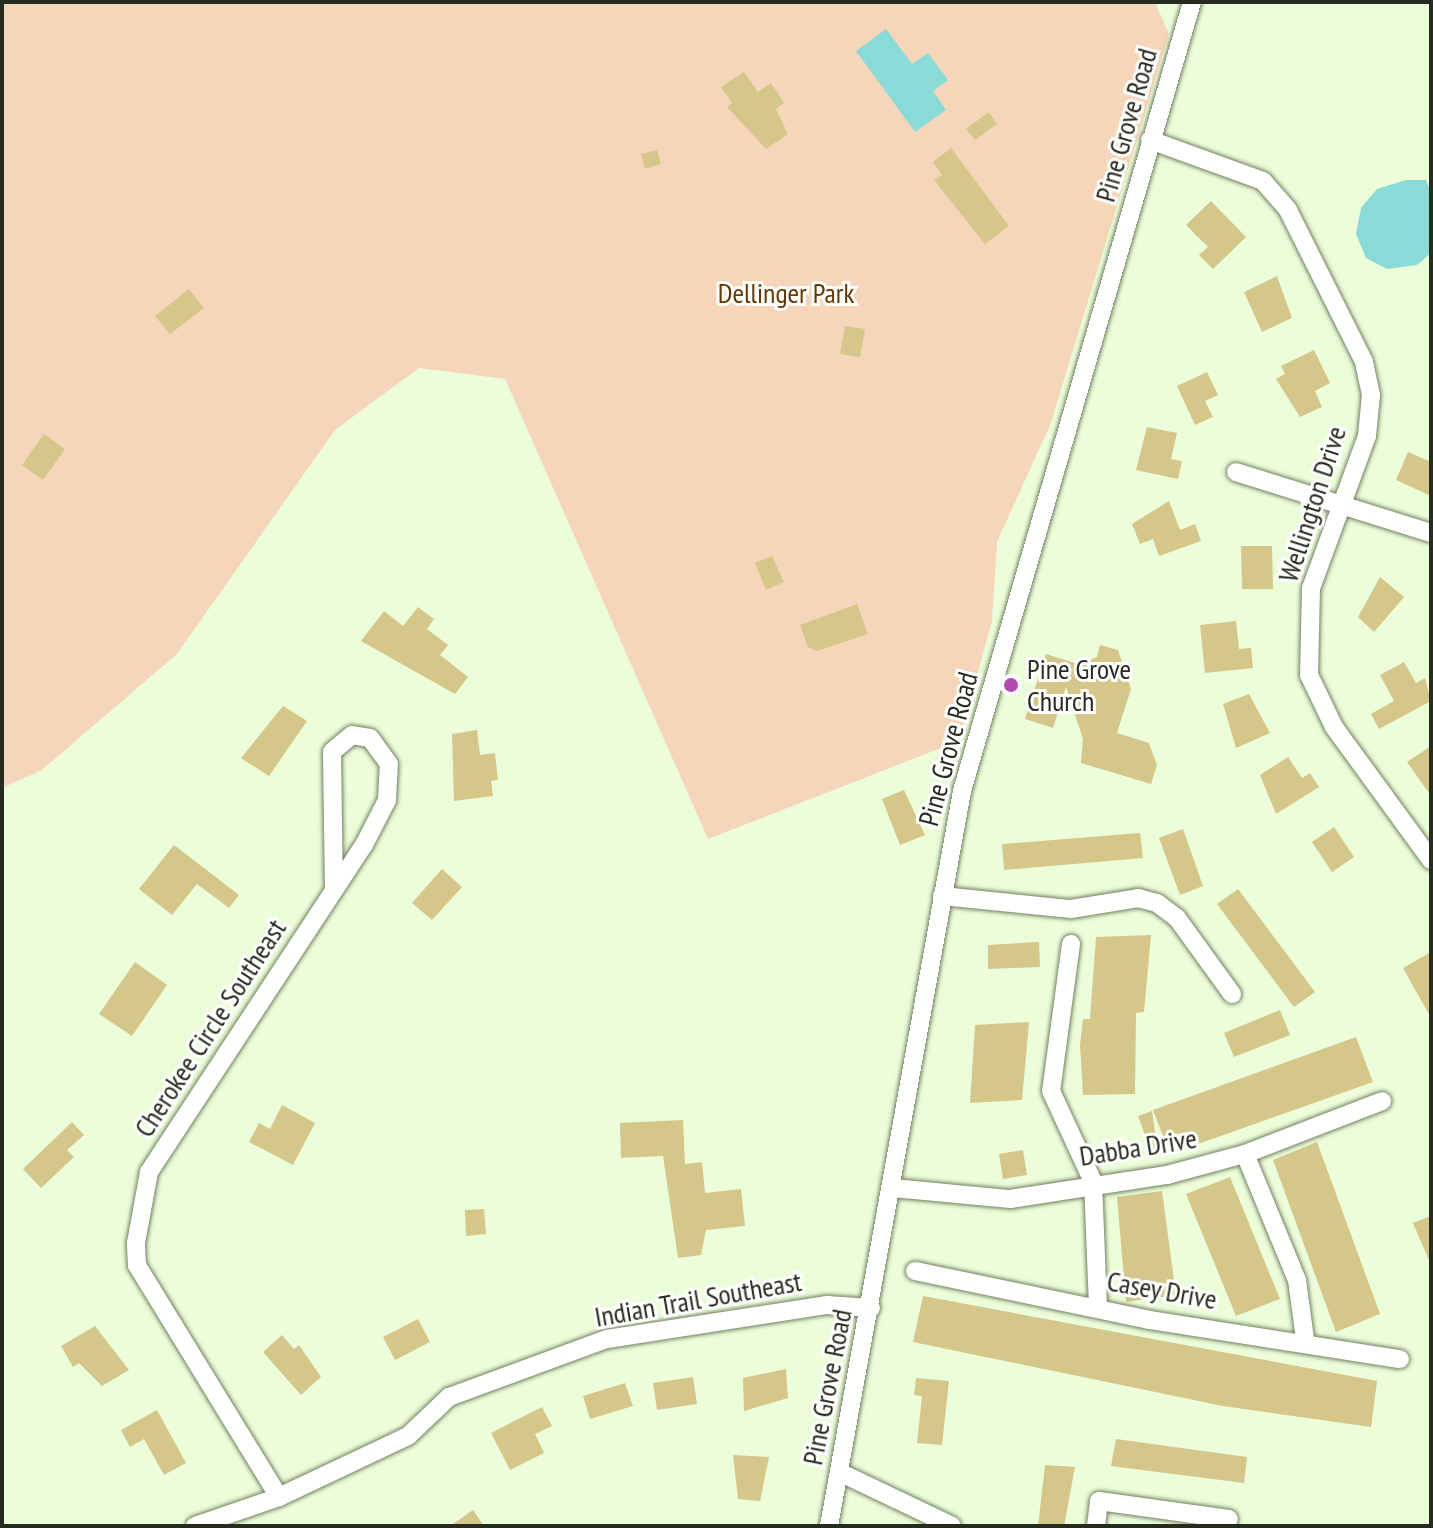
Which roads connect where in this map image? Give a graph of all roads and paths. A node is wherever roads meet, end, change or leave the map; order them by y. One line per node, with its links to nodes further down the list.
1 (1192, 2): 2 (street, Pine Grove Road)
2 (1150, 140): 4 (street, Wellington Drive); 8 (street, Pine Grove Road)
3 (1236, 472): 4 (street)
4 (1339, 507): 5 (street); 6 (street, Wellington Drive)
5 (1431, 533)
6 (1431, 860)
7 (334, 890): 7 (street, Cherokee Circle Southeast); 21 (street, Cherokee Circle Southeast)
8 (942, 896): 10 (street); 14 (street, Pine Grove Road)
9 (1071, 944): 13 (street)
10 (1232, 994)
11 (1382, 1101): 12 (street, Dabba Drive)
12 (1245, 1154): 13 (street, Dabba Drive); 18 (street)
13 (1093, 1182): 14 (street, Dabba Drive); 17 (street)
14 (893, 1188): 16 (street, Pine Grove Road)
15 (915, 1271): 17 (street, Casey Drive)
16 (871, 1308): 20 (street, Pine Grove Road); 21 (street, Indian Trail Southeast)
17 (1098, 1308): 18 (street, Casey Drive)
18 (1305, 1339): 19 (street, Casey Drive)
19 (1400, 1359)
20 (839, 1472): 24 (street, Pine Grove Road); 25 (street)
21 (279, 1497): 23 (street, Indian Trail Southeast)
22 (1229, 1519): 26 (street)
23 (195, 1526)
24 (829, 1526)
25 (952, 1526)
26 (1096, 1526)

